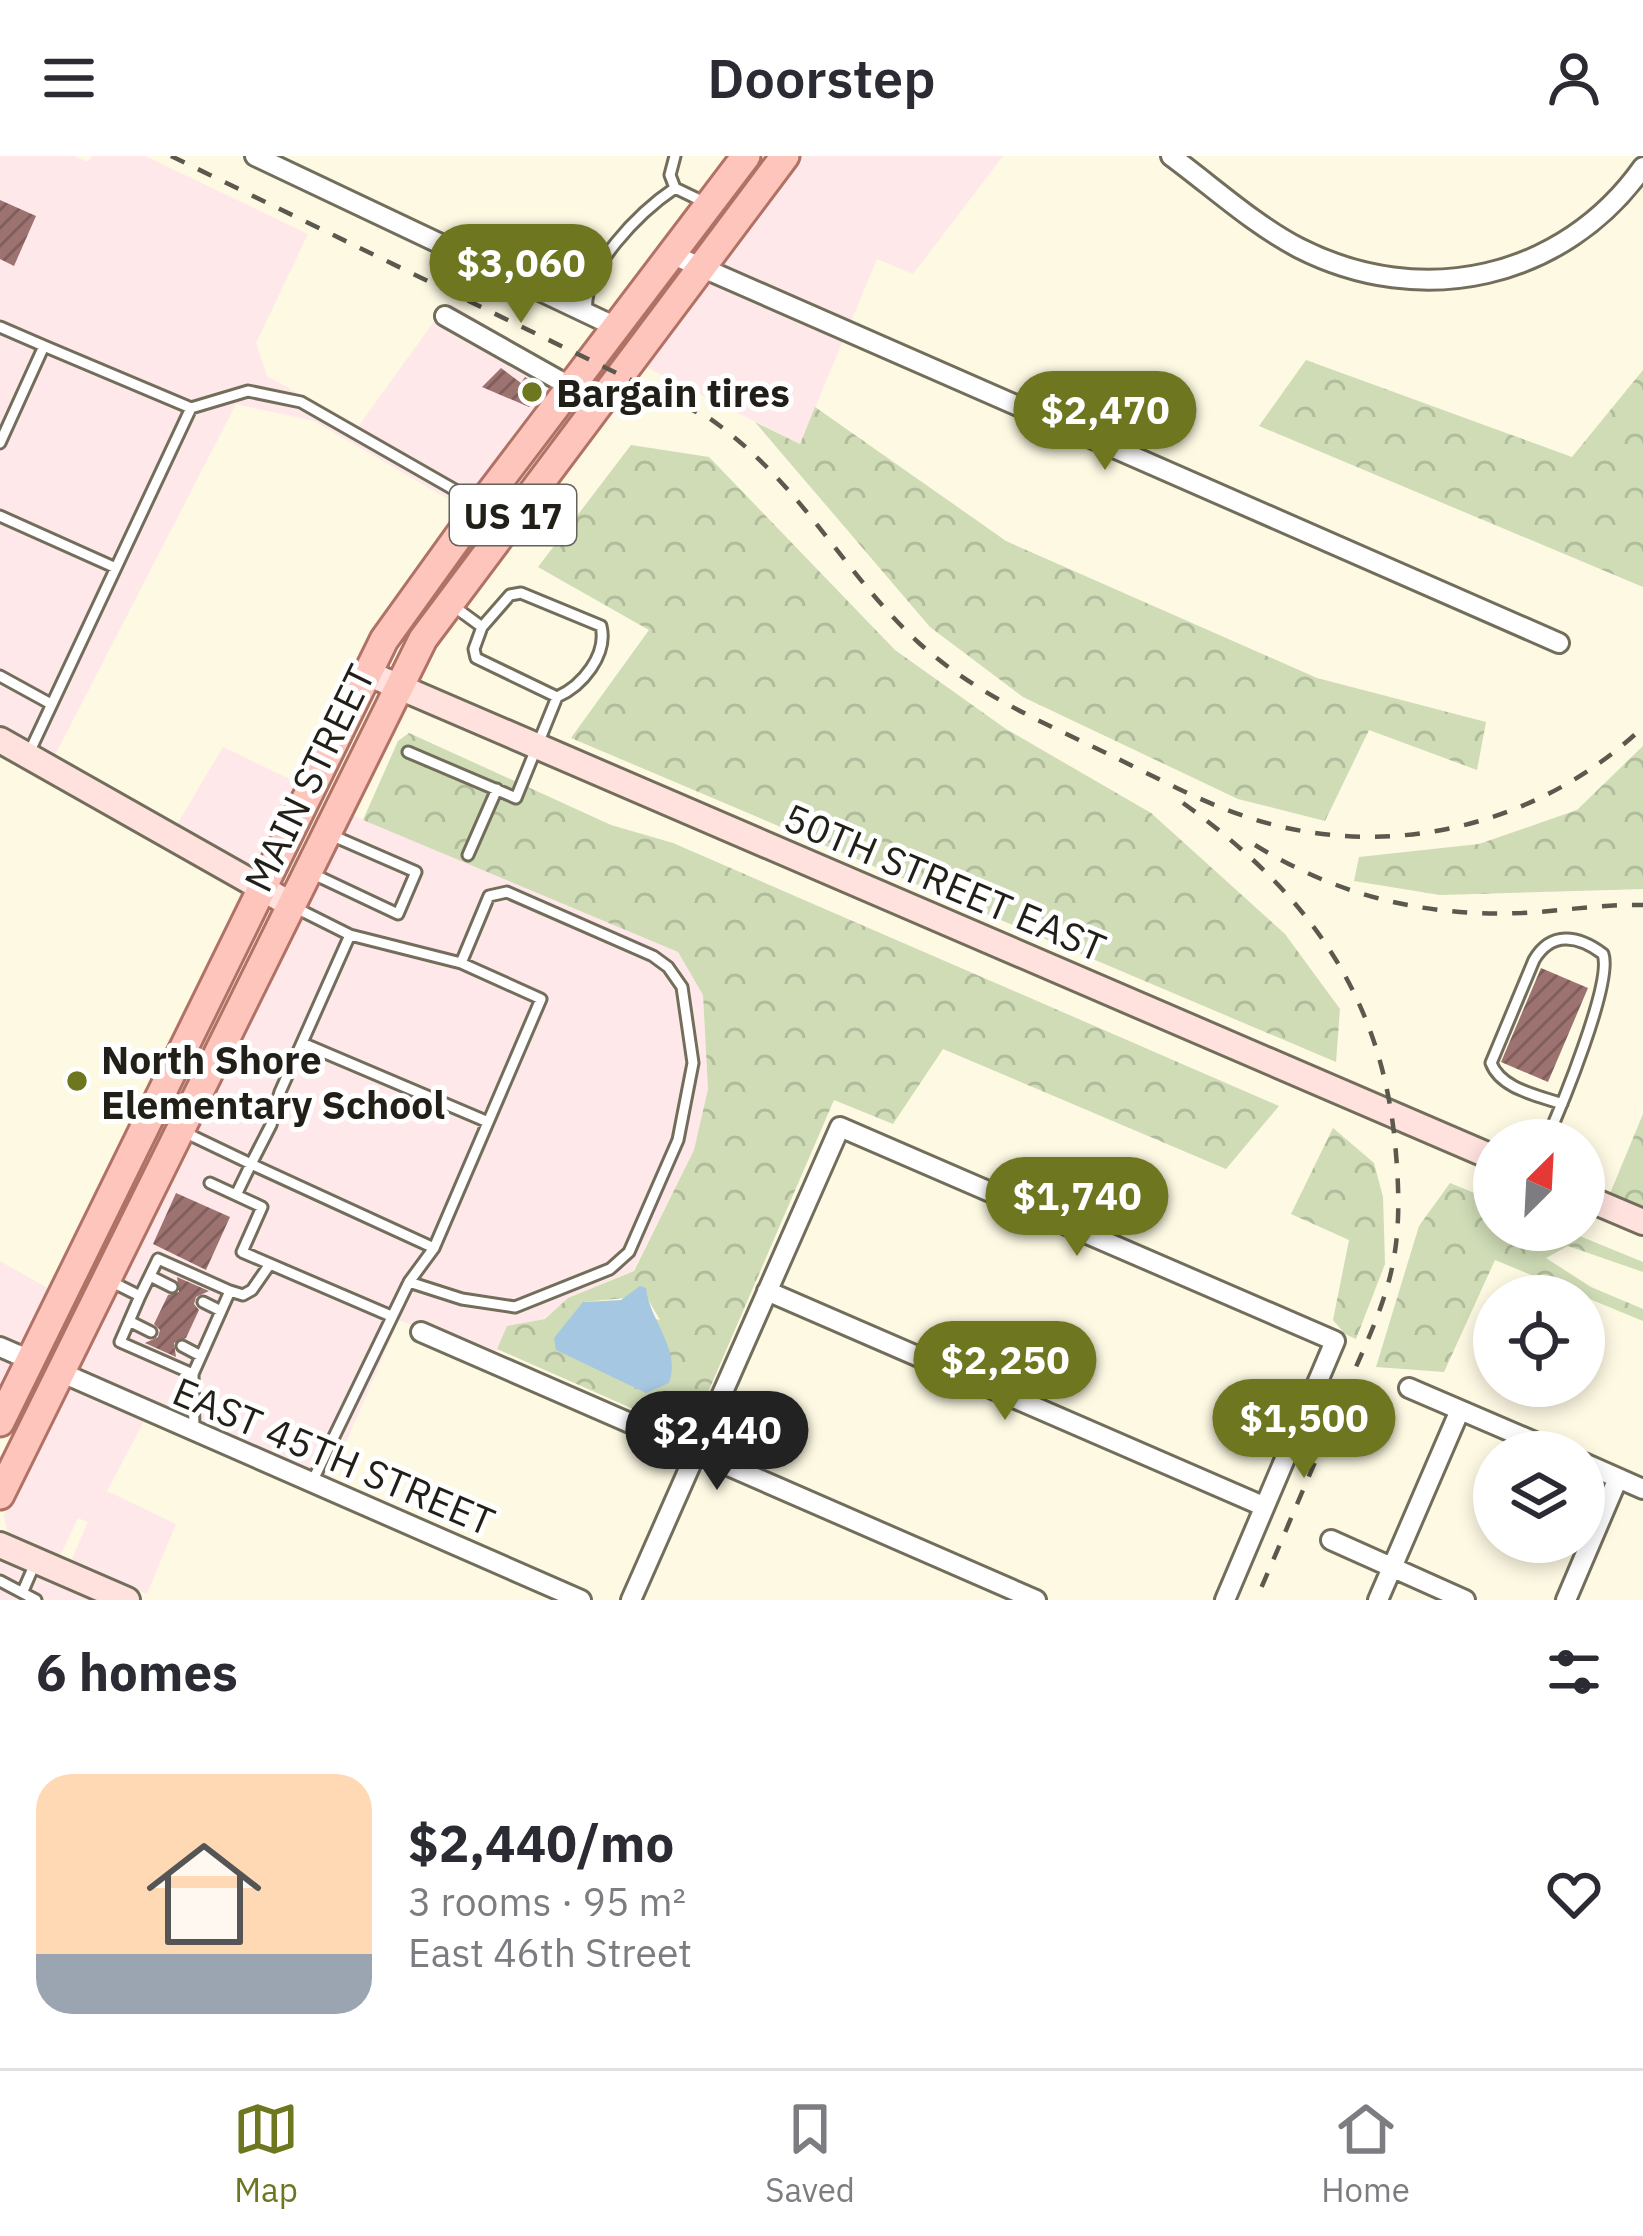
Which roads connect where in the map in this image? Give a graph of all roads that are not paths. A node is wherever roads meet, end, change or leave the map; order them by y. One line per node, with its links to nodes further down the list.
1 (255, 156): 11 (street)
2 (675, 156): 7 (lane)
3 (746, 156): 8 (main road, MAIN STREET / US 17)
4 (785, 156): 10 (main road, MAIN STREET / US 17)
5 (1172, 156): 6 (street)
6 (1643, 166)
7 (675, 188): 8 (lane); 11 (lane)
8 (709, 205): 9 (main road, MAIN STREET / US 17)
9 (671, 254): 10 (street); 14 (main road, MAIN STREET / US 17)
10 (702, 267): 22 (main road, MAIN STREET / US 17); 24 (street)
11 (587, 313): 14 (street)
12 (445, 316): 16 (street)
13 (0, 327): 15 (lane)
14 (616, 327): 16 (main road, MAIN STREET / US 17)
15 (44, 346): 17 (lane); 18 (lane)
16 (571, 387): 19 (main road, MAIN STREET / US 17)
17 (191, 408): 19 (lane); 21 (lane)
18 (0, 443)
19 (482, 505): 25 (main road, MAIN STREET / US 17)
20 (0, 516): 21 (lane)
21 (116, 568): 29 (lane)
22 (448, 602): 23 (lane); 27 (main road, MAIN STREET / US 17)
23 (482, 627): 28 (lane); 28 (lane)
24 (1559, 643)
25 (368, 674): 27 (street, 50TH STREET EAST); 38 (main road, MAIN STREET / US 17)
26 (0, 676): 29 (lane)
27 (397, 686): 31 (street, 50TH STREET EAST); 35 (main road, MAIN STREET / US 17)
28 (557, 697): 31 (lane)
29 (51, 704): 33 (lane)
30 (0, 740): 33 (street)
31 (536, 745): 34 (lane); 47 (street, 50TH STREET EAST)
32 (408, 752): 34 (lane)
33 (28, 755): 38 (street)
34 (496, 789): 36 (lane)
35 (325, 832): 37 (main road, MAIN STREET / US 17); 37 (lane)
36 (468, 855)
37 (306, 871): 39 (main road, MAIN STREET / US 17)
38 (262, 889): 39 (street); 71 (main road, MAIN STREET / US 17)
39 (290, 904): 40 (lane); 46 (main road, MAIN STREET / US 17)
40 (350, 935): 41 (lane); 42 (lane)
41 (461, 963): 45 (lane); 57 (lane)
42 (302, 1042): 45 (lane); 48 (lane)
43 (1562, 1104): 43 (lane); 44 (lane)
44 (1555, 1119)
45 (488, 1122): 53 (lane)
46 (179, 1129): 48 (lane); 56 (main road, MAIN STREET / US 17)
47 (1473, 1149)
48 (250, 1164): 50 (lane); 53 (lane)
49 (210, 1183): 50 (lane)
50 (236, 1195): 54 (lane)
51 (1605, 1206): 52 (street)
52 (1643, 1222)
53 (434, 1248): 57 (lane)
54 (270, 1264): 59 (lane); 64 (lane)
55 (150, 1276): 58 (lane); 59 (lane); 61 (lane)
56 (106, 1278): 61 (lane); 72 (main road, MAIN STREET / US 17)
57 (410, 1282): 64 (lane)
58 (172, 1287)
59 (230, 1291): 63 (lane)
60 (767, 1291): 79 (street); 85 (street); 85 (street)
61 (140, 1296): 65 (lane)
62 (203, 1302): 63 (lane)
63 (221, 1311): 70 (lane)
64 (391, 1316): 82 (lane)
65 (129, 1321): 66 (lane); 73 (lane)
66 (151, 1332)
67 (422, 1332): 79 (street)
68 (182, 1346): 70 (lane)
69 (0, 1347): 71 (street)
70 (201, 1356): 73 (lane)
71 (31, 1360): 76 (main road, MAIN STREET / US 17)
72 (60, 1372): 78 (street, EAST 45TH STREET); 84 (main road, MAIN STREET / US 17)
73 (193, 1375): 78 (lane)
74 (1409, 1388): 75 (street)
75 (1460, 1410): 77 (street); 89 (street)
76 (0, 1422)
77 (1509, 1431)
78 (194, 1432): 82 (street, EAST 45TH STREET)
79 (696, 1454): 95 (street); 96 (street)
80 (1605, 1472): 81 (street)
81 (1618, 1478): 83 (street); 100 (street)
82 (312, 1482): 94 (street, EAST 45TH STREET)
83 (1643, 1489)
84 (0, 1495)
85 (1263, 1506): 97 (street)
86 (1331, 1540): 89 (street)
87 (0, 1545): 88 (street)
88 (36, 1561): 91 (lane); 93 (street)
89 (1391, 1568): 98 (street); 99 (street)
90 (0, 1581): 91 (lane)
91 (23, 1591): 92 (lane)
92 (36, 1600)
93 (127, 1600)
94 (581, 1600)
95 (631, 1600)
96 (1036, 1600)
97 (1225, 1600)
98 (1378, 1600)
99 (1465, 1600)
100 (1566, 1600)

